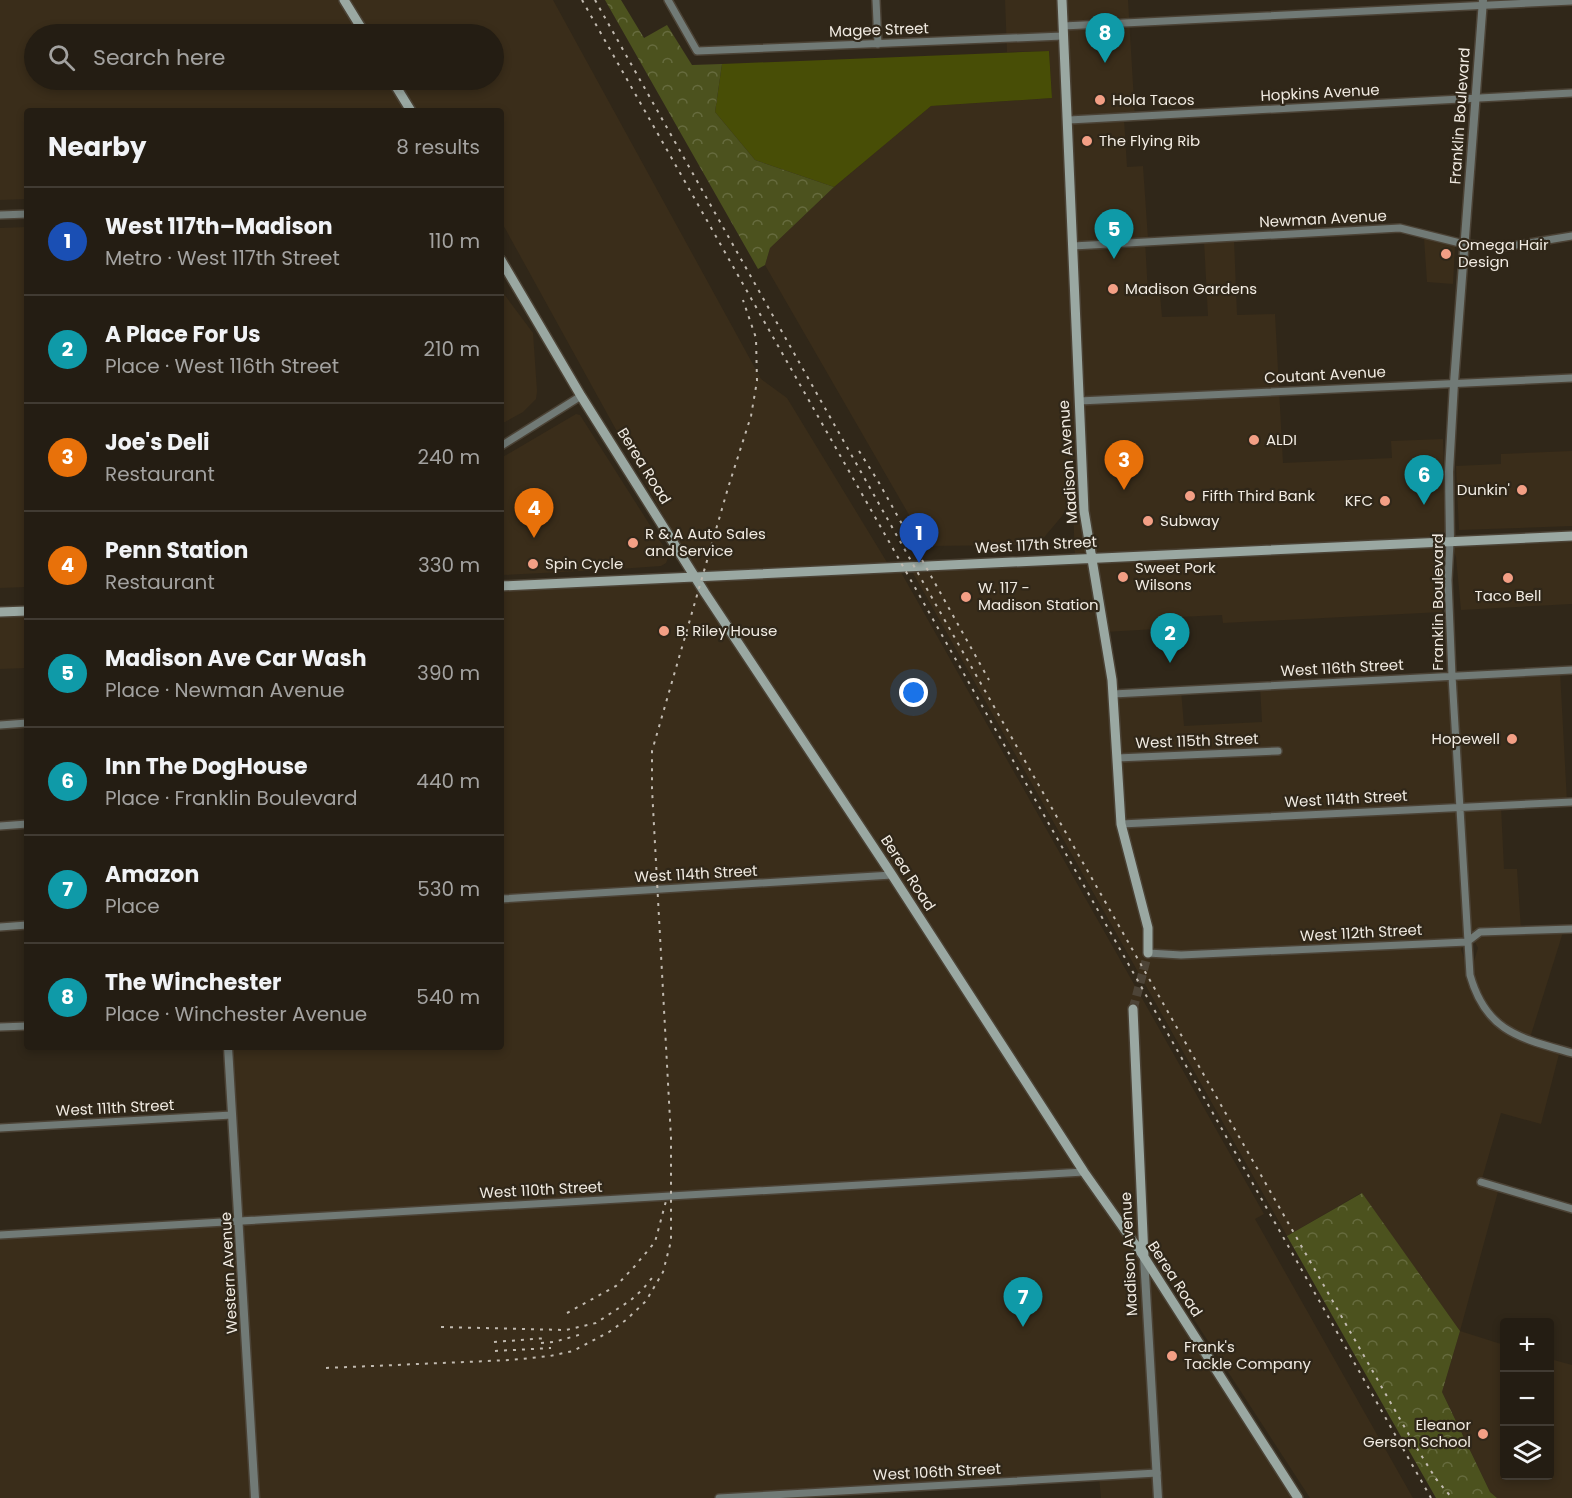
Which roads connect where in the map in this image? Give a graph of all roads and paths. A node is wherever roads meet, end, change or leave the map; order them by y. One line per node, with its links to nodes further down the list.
1 (344, 0): 7 (main road)
2 (668, 0): 10 (street, Magee Street)
3 (876, 0): 10 (street)
4 (1062, 0): 8 (main road, Madison Avenue)
5 (1572, 1): 6 (street)
6 (1483, 3): 8 (street); 13 (street, Franklin Boulevard)
7 (359, 24)
8 (1063, 26): 9 (main road, Madison Avenue)
9 (1063, 36): 10 (street, Magee Street); 15 (main road, Madison Avenue)
10 (878, 44)
11 (398, 90): 14 (main road)
12 (1572, 93): 13 (street, Hopkins Avenue)
13 (1474, 98): 15 (street, Hopkins Avenue); 19 (street, Franklin Boulevard)
14 (409, 108)
15 (1068, 120): 20 (main road, Madison Avenue)
16 (24, 214): 17 (street)
17 (0, 215)
18 (1572, 236): 19 (street, Newman Avenue)
19 (1464, 244): 20 (street, Newman Avenue); 23 (street, Franklin Boulevard)
20 (1073, 246): 25 (main road, Madison Avenue)
21 (504, 265): 24 (main road, Berea Road)
22 (1572, 378): 23 (street, Coutant Avenue)
23 (1454, 383): 25 (street, Coutant Avenue); 28 (street, Franklin Boulevard)
24 (582, 396): 26 (street); 30 (main road, Berea Road)
25 (1079, 400): 29 (main road, Madison Avenue)
26 (504, 444)
27 (1572, 536): 28 (main road, West 117th Street)
28 (1450, 542): 29 (main road, West 117th Street); 35 (street, Franklin Boulevard)
29 (1092, 558): 30 (main road, West 117th Street); 36 (main road, Madison Avenue)
30 (695, 578): 31 (main road, West 117th Street); 46 (main road, Berea Road)
31 (504, 586)
32 (24, 611): 33 (main road)
33 (0, 612)
34 (1572, 670): 35 (street, West 116th Street)
35 (1452, 676): 36 (street, West 116th Street); 42 (street, Franklin Boulevard)
36 (1113, 694): 40 (main road, Madison Avenue)
37 (24, 723): 38 (street)
38 (0, 724)
39 (1278, 751): 40 (street, West 115th Street)
40 (1117, 758): 44 (main road, Madison Avenue)
41 (1572, 802): 42 (street, West 114th Street)
42 (1460, 807): 44 (street, West 114th Street); 51 (street, Franklin Boulevard)
43 (24, 824): 45 (street)
44 (1121, 824): 52 (main road, Madison Avenue)
45 (0, 826)
46 (892, 876): 47 (street, West 114th Street); 60 (main road, Berea Road)
47 (504, 899)
48 (24, 925): 49 (street)
49 (0, 927)
50 (1572, 928): 51 (street, West 112th Street)
51 (1467, 942): 52 (street, West 112th Street); 57 (street, Franklin Boulevard)
52 (1148, 953)
53 (1133, 1009): 65 (main road, Madison Avenue)
54 (24, 1026): 55 (street)
55 (0, 1027)
56 (228, 1050): 58 (street, Western Avenue)
57 (1572, 1053)
58 (232, 1115): 59 (street, West 111th Street); 63 (street, Western Avenue)
59 (0, 1128)
60 (1084, 1173): 63 (street, West 110th Street); 65 (main road, Berea Road)
61 (1481, 1182): 62 (street)
62 (1572, 1209)
63 (239, 1221): 64 (street, West 110th Street); 67 (street, Western Avenue)
64 (0, 1235)
65 (1144, 1257): 66 (street, Madison Avenue); 70 (main road, Berea Road)
66 (1157, 1473): 68 (street, West 106th Street); 69 (street, Madison Avenue)
67 (255, 1498)
68 (719, 1498)
69 (1158, 1498)
70 (1298, 1498)

